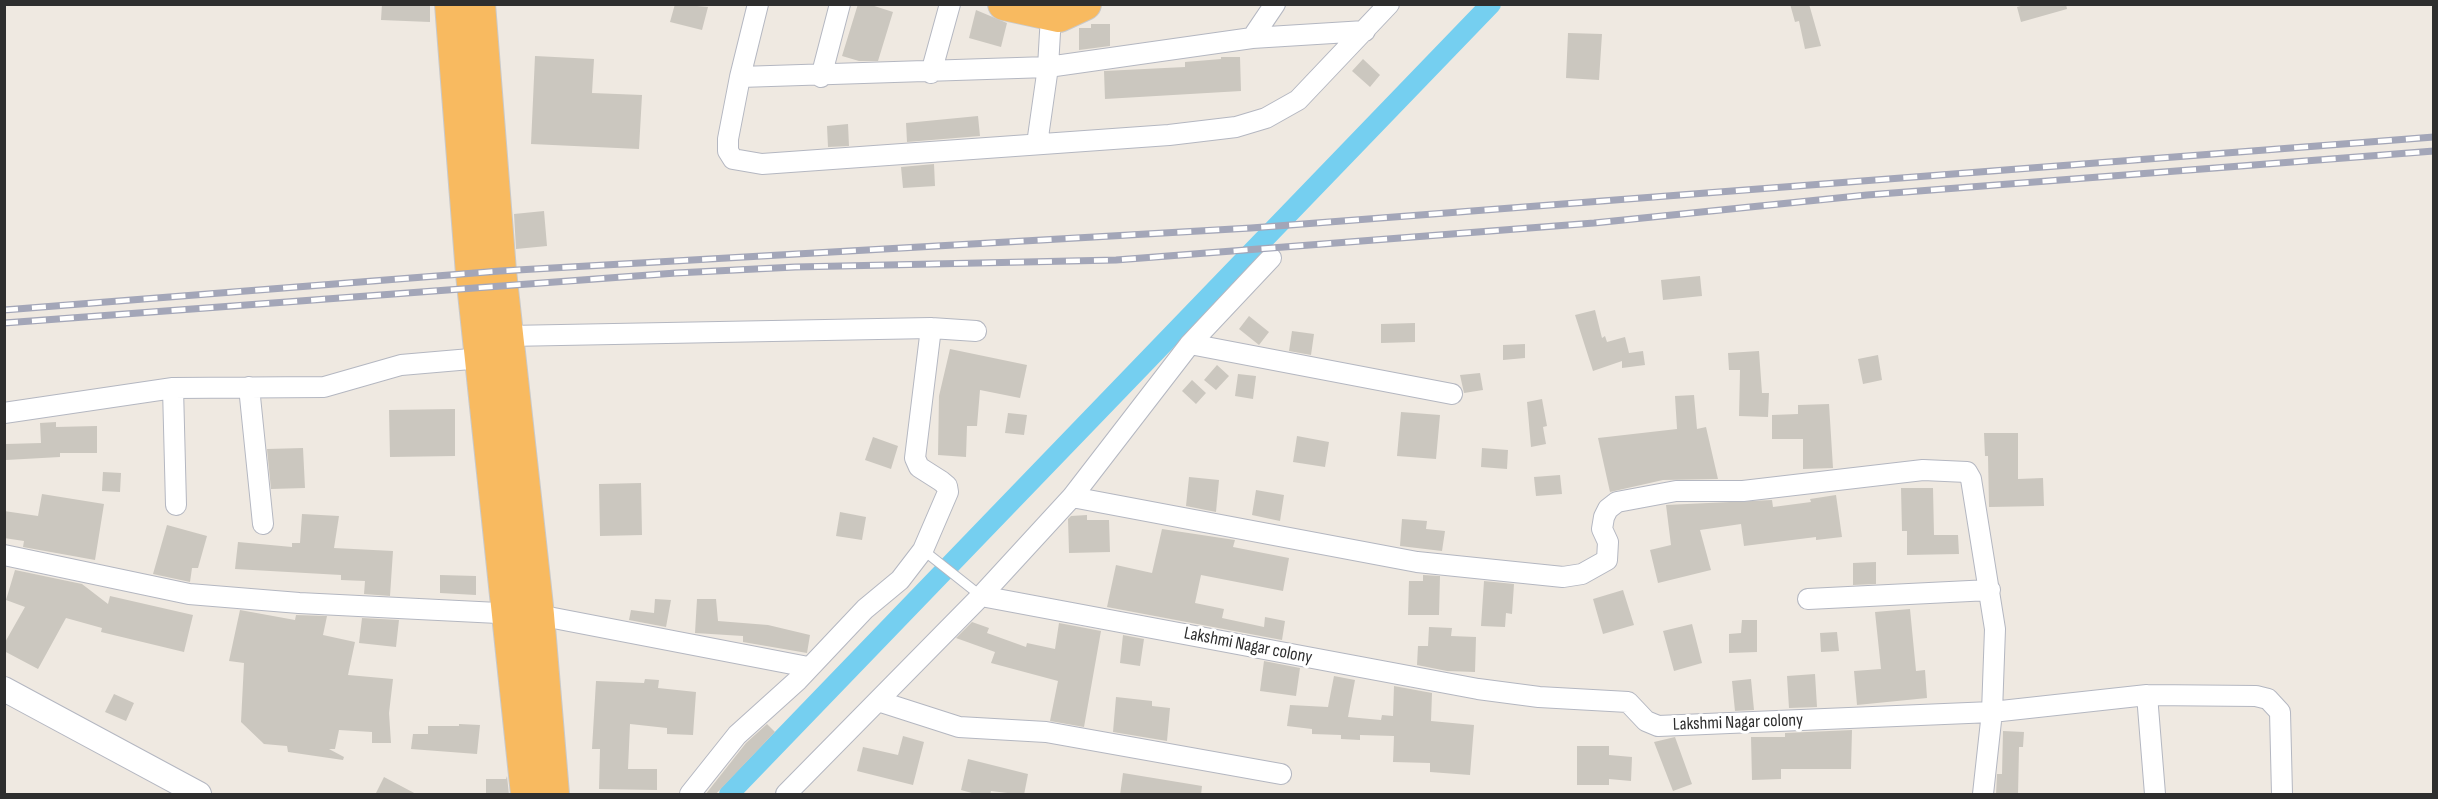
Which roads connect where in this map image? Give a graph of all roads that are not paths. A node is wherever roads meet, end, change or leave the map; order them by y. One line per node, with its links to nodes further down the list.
1 (451, 4): 23 (highway)
2 (479, 4): 21 (highway)
3 (840, 4): 16 (street)
4 (950, 4): 14 (street)
5 (1004, 4): 10 (highway)
6 (1085, 4): 10 (highway)
7 (1275, 4): 12 (street)
8 (1389, 4): 11 (street)
9 (751, 6): 15 (street)
10 (1051, 15): 13 (street)
11 (1365, 30): 12 (street); 17 (street)
12 (1252, 38): 13 (street)
13 (1048, 67): 14 (street); 17 (street)
14 (931, 73): 16 (street)
15 (740, 77): 16 (street); 17 (street)
16 (821, 77)
17 (1037, 144)
18 (1271, 258): 22 (street)
19 (931, 328): 20 (street); 21 (street); 31 (street)
20 (976, 331)
21 (508, 336): 36 (highway)
22 (1190, 344): 26 (street); 28 (street)
23 (482, 358): 24 (street); 36 (highway)
24 (249, 387): 25 (street); 30 (street)
25 (174, 388): 27 (street); 29 (street)
26 (1452, 394)
27 (4, 413)
28 (1072, 497): 33 (street); 34 (street)
29 (176, 505)
30 (263, 524)
31 (923, 550): 34 (lane); 37 (street)
32 (4, 555): 36 (street)
33 (1990, 590): 35 (street); 41 (street)
34 (981, 596): 40 (street); 41 (street, Lakshmi Nagar colony)
35 (1808, 599)
36 (524, 614): 37 (street); 44 (highway); 45 (highway)
37 (808, 667): 46 (street)
38 (4, 689): 43 (street)
39 (2147, 695): 41 (street, Lakshmi Nagar colony); 49 (street); 50 (street, Lakshmi Nagar colony)
40 (878, 701): 42 (street); 47 (street)
41 (1992, 712): 48 (street)
42 (1281, 774)
43 (199, 795)
44 (527, 795)
45 (553, 795)
46 (690, 795)
47 (786, 795)
48 (1983, 795)
49 (2155, 795)
50 (2282, 795)

